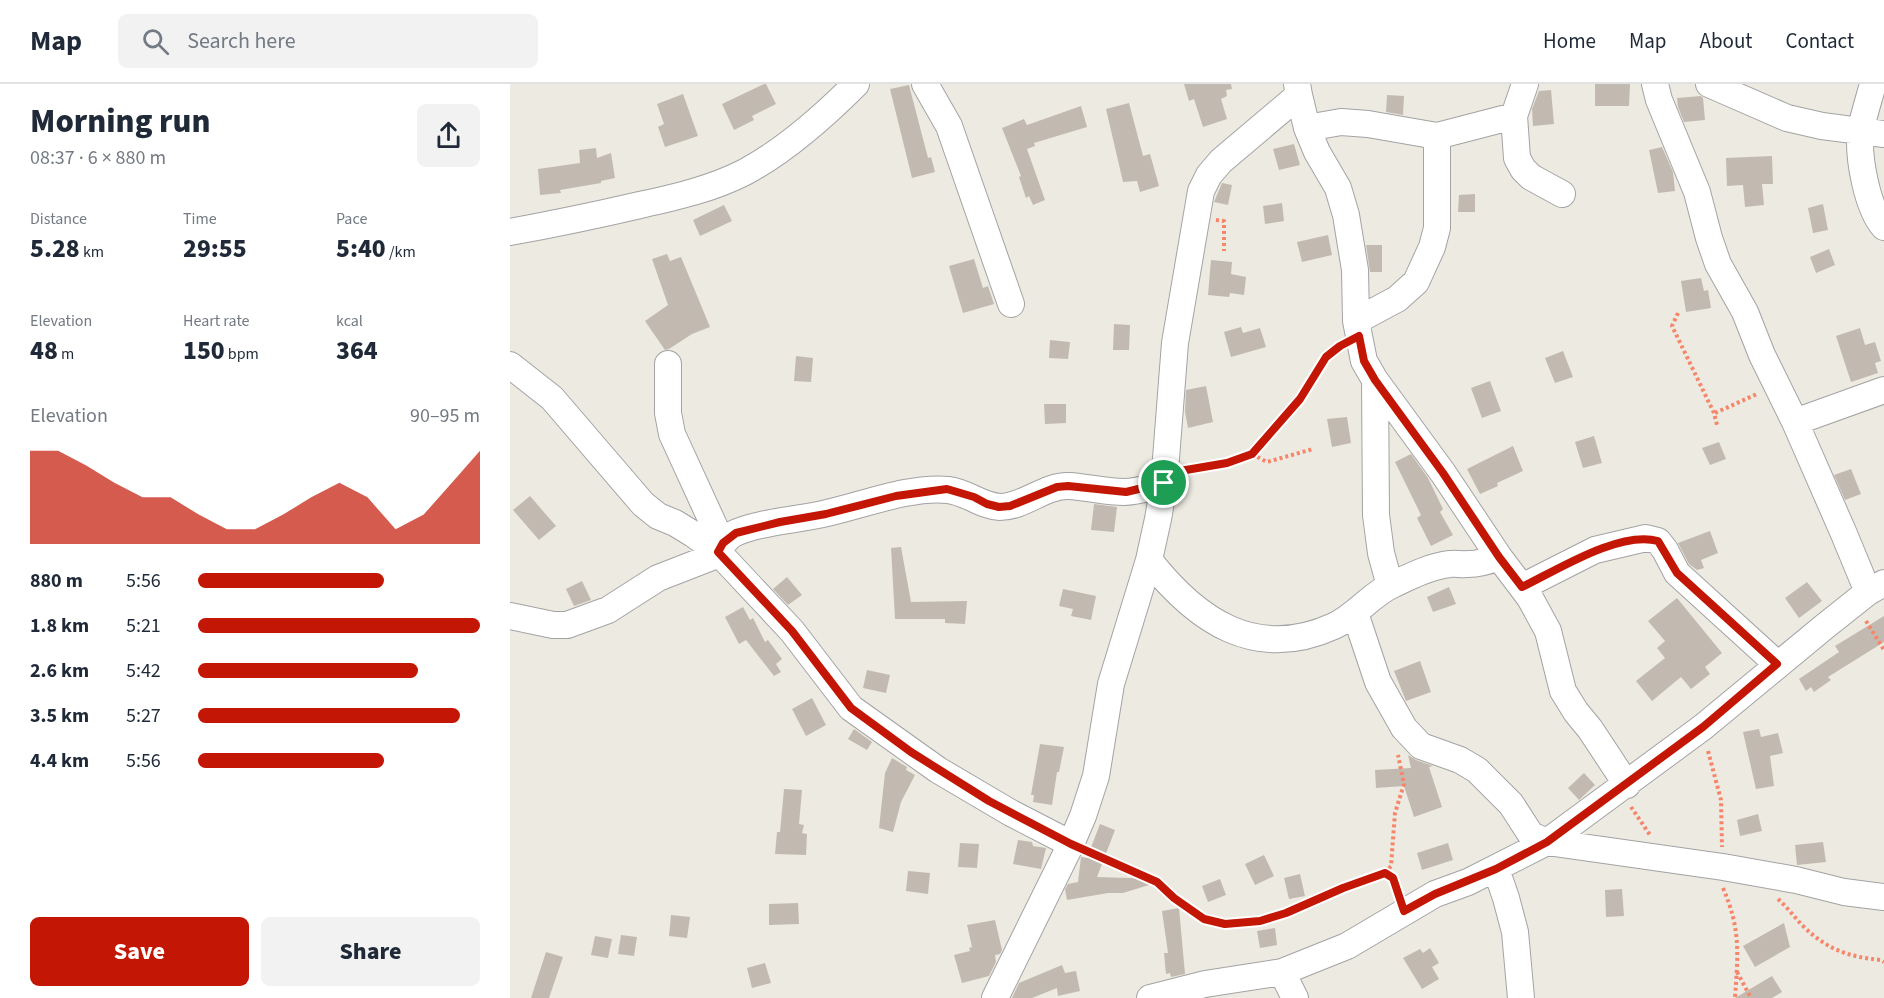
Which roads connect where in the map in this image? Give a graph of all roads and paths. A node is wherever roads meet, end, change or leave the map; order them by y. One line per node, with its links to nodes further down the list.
1 (856, 84): 14 (street)
2 (924, 84): 15 (street)
3 (1525, 84): 8 (street)
4 (1655, 84): 21 (street)
5 (1709, 84): 10 (street)
6 (1873, 84): 10 (street)
7 (1298, 90): 9 (street); 28 (street)
8 (1514, 116): 11 (street); 12 (street)
9 (1307, 128): 11 (street); 17 (street)
10 (1872, 133): 13 (street)
11 (1437, 136): 17 (street)
12 (1562, 194)
13 (1884, 227)
14 (510, 232)
15 (1011, 304)
16 (1678, 313): 23 (path)
17 (1357, 328): 20 (street); 27 (path)
18 (668, 364): 29 (street)
19 (510, 365): 29 (street)
20 (1375, 380): 30 (street); 32 (street)
21 (1778, 386): 23 (path); 24 (street)
22 (1884, 390): 24 (street)
23 (1714, 413): 25 (path)
24 (1795, 422): 34 (street)
25 (1718, 424)
26 (1312, 449): 27 (path)
27 (1252, 454): 28 (path)
28 (1164, 483): 29 (street); 31 (street)
29 (720, 548): 36 (street); 42 (street)
30 (1499, 557): 32 (street); 33 (street)
31 (1149, 560): 35 (street); 42 (street)
32 (1390, 586): 35 (street)
33 (1522, 587): 37 (street); 40 (street)
34 (1876, 588): 37 (street)
35 (1355, 613): 39 (street)
36 (510, 616)
37 (1777, 664): 38 (street)
38 (1703, 727): 40 (street); 44 (path)
39 (1404, 728): 41 (street); 46 (path)
40 (1627, 785): 41 (street); 43 (path)
41 (1547, 842): 43 (street); 45 (street)
42 (1071, 844): 46 (path); 54 (street)
43 (1645, 857): 44 (street)
44 (1718, 866): 48 (street); 51 (path)
45 (1496, 869): 49 (street); 57 (street)
46 (1385, 873): 49 (path)
47 (1771, 894): 50 (path)
48 (1884, 897)
49 (1404, 911): 52 (street)
50 (1884, 962)
51 (1737, 971): 58 (path); 59 (path)
52 (1282, 972): 53 (street); 56 (street)
53 (1240, 988): 55 (street)
54 (995, 998)
55 (1150, 998)
56 (1295, 998)
57 (1521, 998)
58 (1735, 998)
59 (1751, 998)

